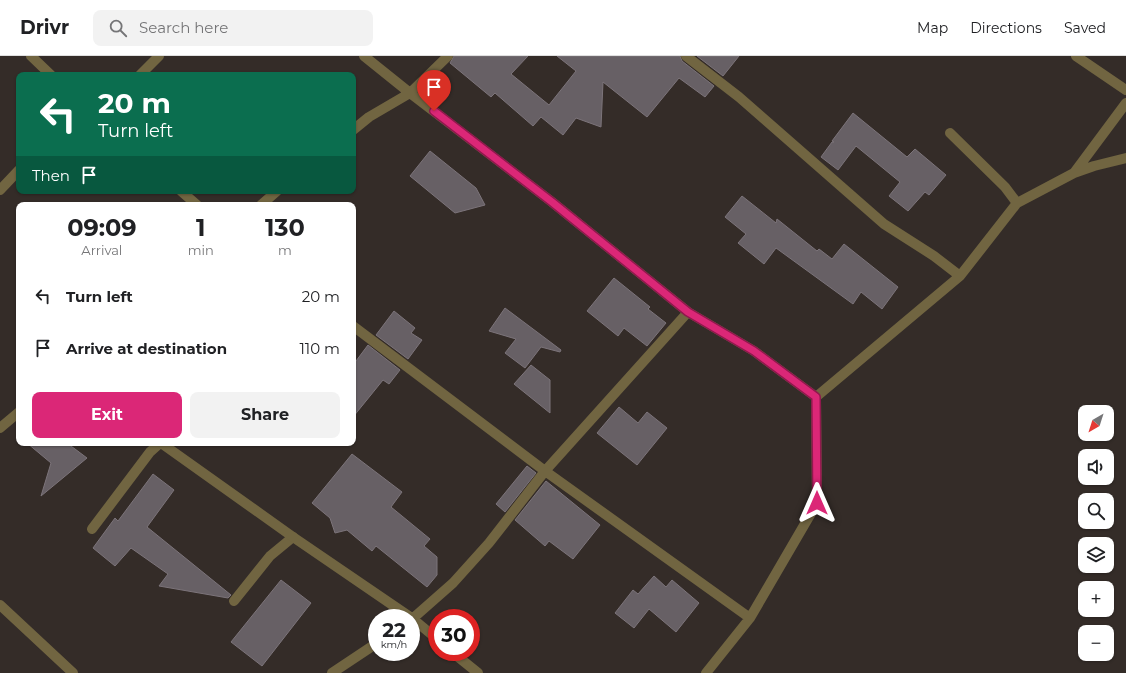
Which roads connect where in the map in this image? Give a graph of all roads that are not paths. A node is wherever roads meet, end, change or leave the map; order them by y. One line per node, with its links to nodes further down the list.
1 (31, 56): 7 (street)
2 (159, 56): 8 (street)
3 (364, 56): 10 (street)
4 (448, 56): 10 (street)
5 (686, 56): 23 (street)
6 (1076, 56): 9 (street)
7 (48, 72)
8 (143, 72)
9 (1126, 90)
10 (410, 93): 12 (street); 24 (street)
11 (1126, 103): 16 (street)
12 (356, 128)
13 (950, 133): 22 (street)
14 (1126, 158): 16 (street)
15 (16, 173): 17 (street)
16 (1074, 173): 22 (street)
17 (0, 190)
18 (184, 194): 20 (street)
19 (274, 194): 21 (street)
20 (194, 202)
21 (265, 202)
22 (1017, 203): 23 (street)
23 (960, 276): 26 (street)
24 (688, 312): 26 (street); 31 (street)
25 (356, 328): 31 (street)
26 (816, 397): 38 (street)
27 (16, 415): 28 (street)
28 (0, 428)
29 (157, 446): 32 (street)
30 (164, 446): 33 (street)
31 (545, 471): 37 (street); 38 (street)
32 (92, 529)
33 (293, 537): 34 (street); 36 (street)
34 (234, 601)
35 (0, 604): 43 (street)
36 (396, 609)
37 (420, 613)
38 (750, 618): 46 (street)
39 (420, 626): 40 (street)
40 (428, 632)
41 (368, 649): 44 (street)
42 (463, 661): 45 (street)
43 (73, 673)
44 (332, 673)
45 (478, 673)
46 (706, 673)

